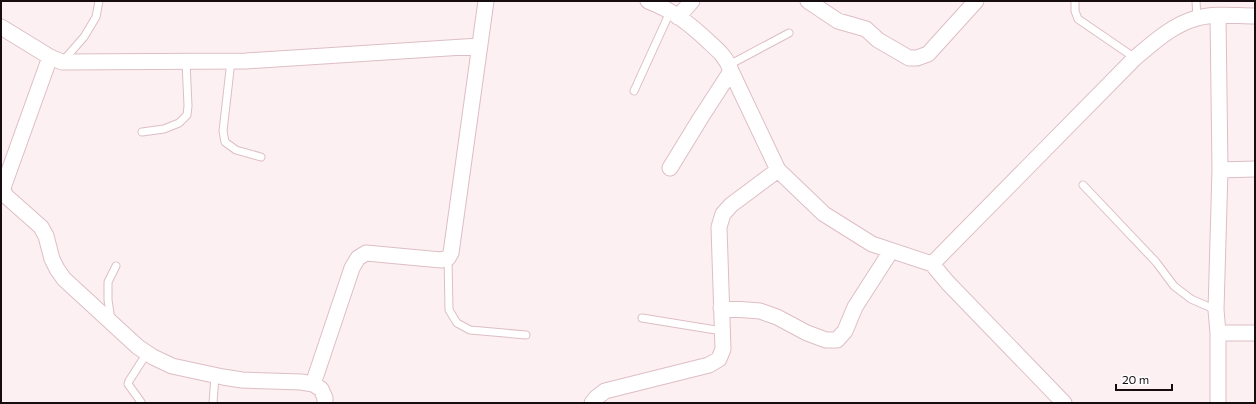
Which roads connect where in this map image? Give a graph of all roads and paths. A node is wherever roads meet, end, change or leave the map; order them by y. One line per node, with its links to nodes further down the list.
1 (99, 1): 17 (lane)
2 (486, 1): 15 (street)
3 (648, 1): 9 (street)
4 (692, 1): 9 (street)
5 (808, 1): 6 (street)
6 (976, 1)
7 (1075, 1): 16 (lane)
8 (1196, 1): 12 (lane)
9 (674, 14): 20 (street); 21 (lane)
10 (1218, 16): 11 (street); 12 (street); 27 (street)
11 (1255, 16)
12 (1197, 18): 16 (street)
13 (1, 27): 17 (street)
14 (788, 33): 20 (lane)
15 (479, 46): 19 (street); 30 (street)
16 (1135, 58): 31 (street)
17 (56, 59): 18 (street); 36 (street)
18 (186, 61): 19 (street); 22 (lane)
19 (231, 61): 23 (lane)
20 (730, 68): 24 (street); 26 (street)
21 (634, 91)
22 (142, 132)
23 (261, 157)
24 (670, 168)
25 (1255, 169): 27 (street)
26 (778, 170): 29 (street); 33 (street)
27 (1220, 170): 34 (street)
28 (1083, 185): 34 (lane)
29 (891, 251): 31 (street); 33 (street)
30 (448, 258): 40 (lane); 43 (street)
31 (932, 264): 48 (street)
32 (116, 266): 36 (lane)
33 (721, 308): 37 (street)
34 (1216, 310): 38 (street)
35 (642, 318): 37 (lane)
36 (112, 322): 41 (street)
37 (722, 332): 47 (street)
38 (1218, 332): 39 (street); 49 (street)
39 (1255, 333)
40 (526, 336)
41 (147, 353): 42 (street); 44 (lane)
42 (215, 376): 43 (street); 45 (lane)
43 (312, 384): 46 (street)
44 (141, 402)
45 (212, 403)
46 (325, 403)
47 (592, 403)
48 (1064, 403)
49 (1218, 403)

